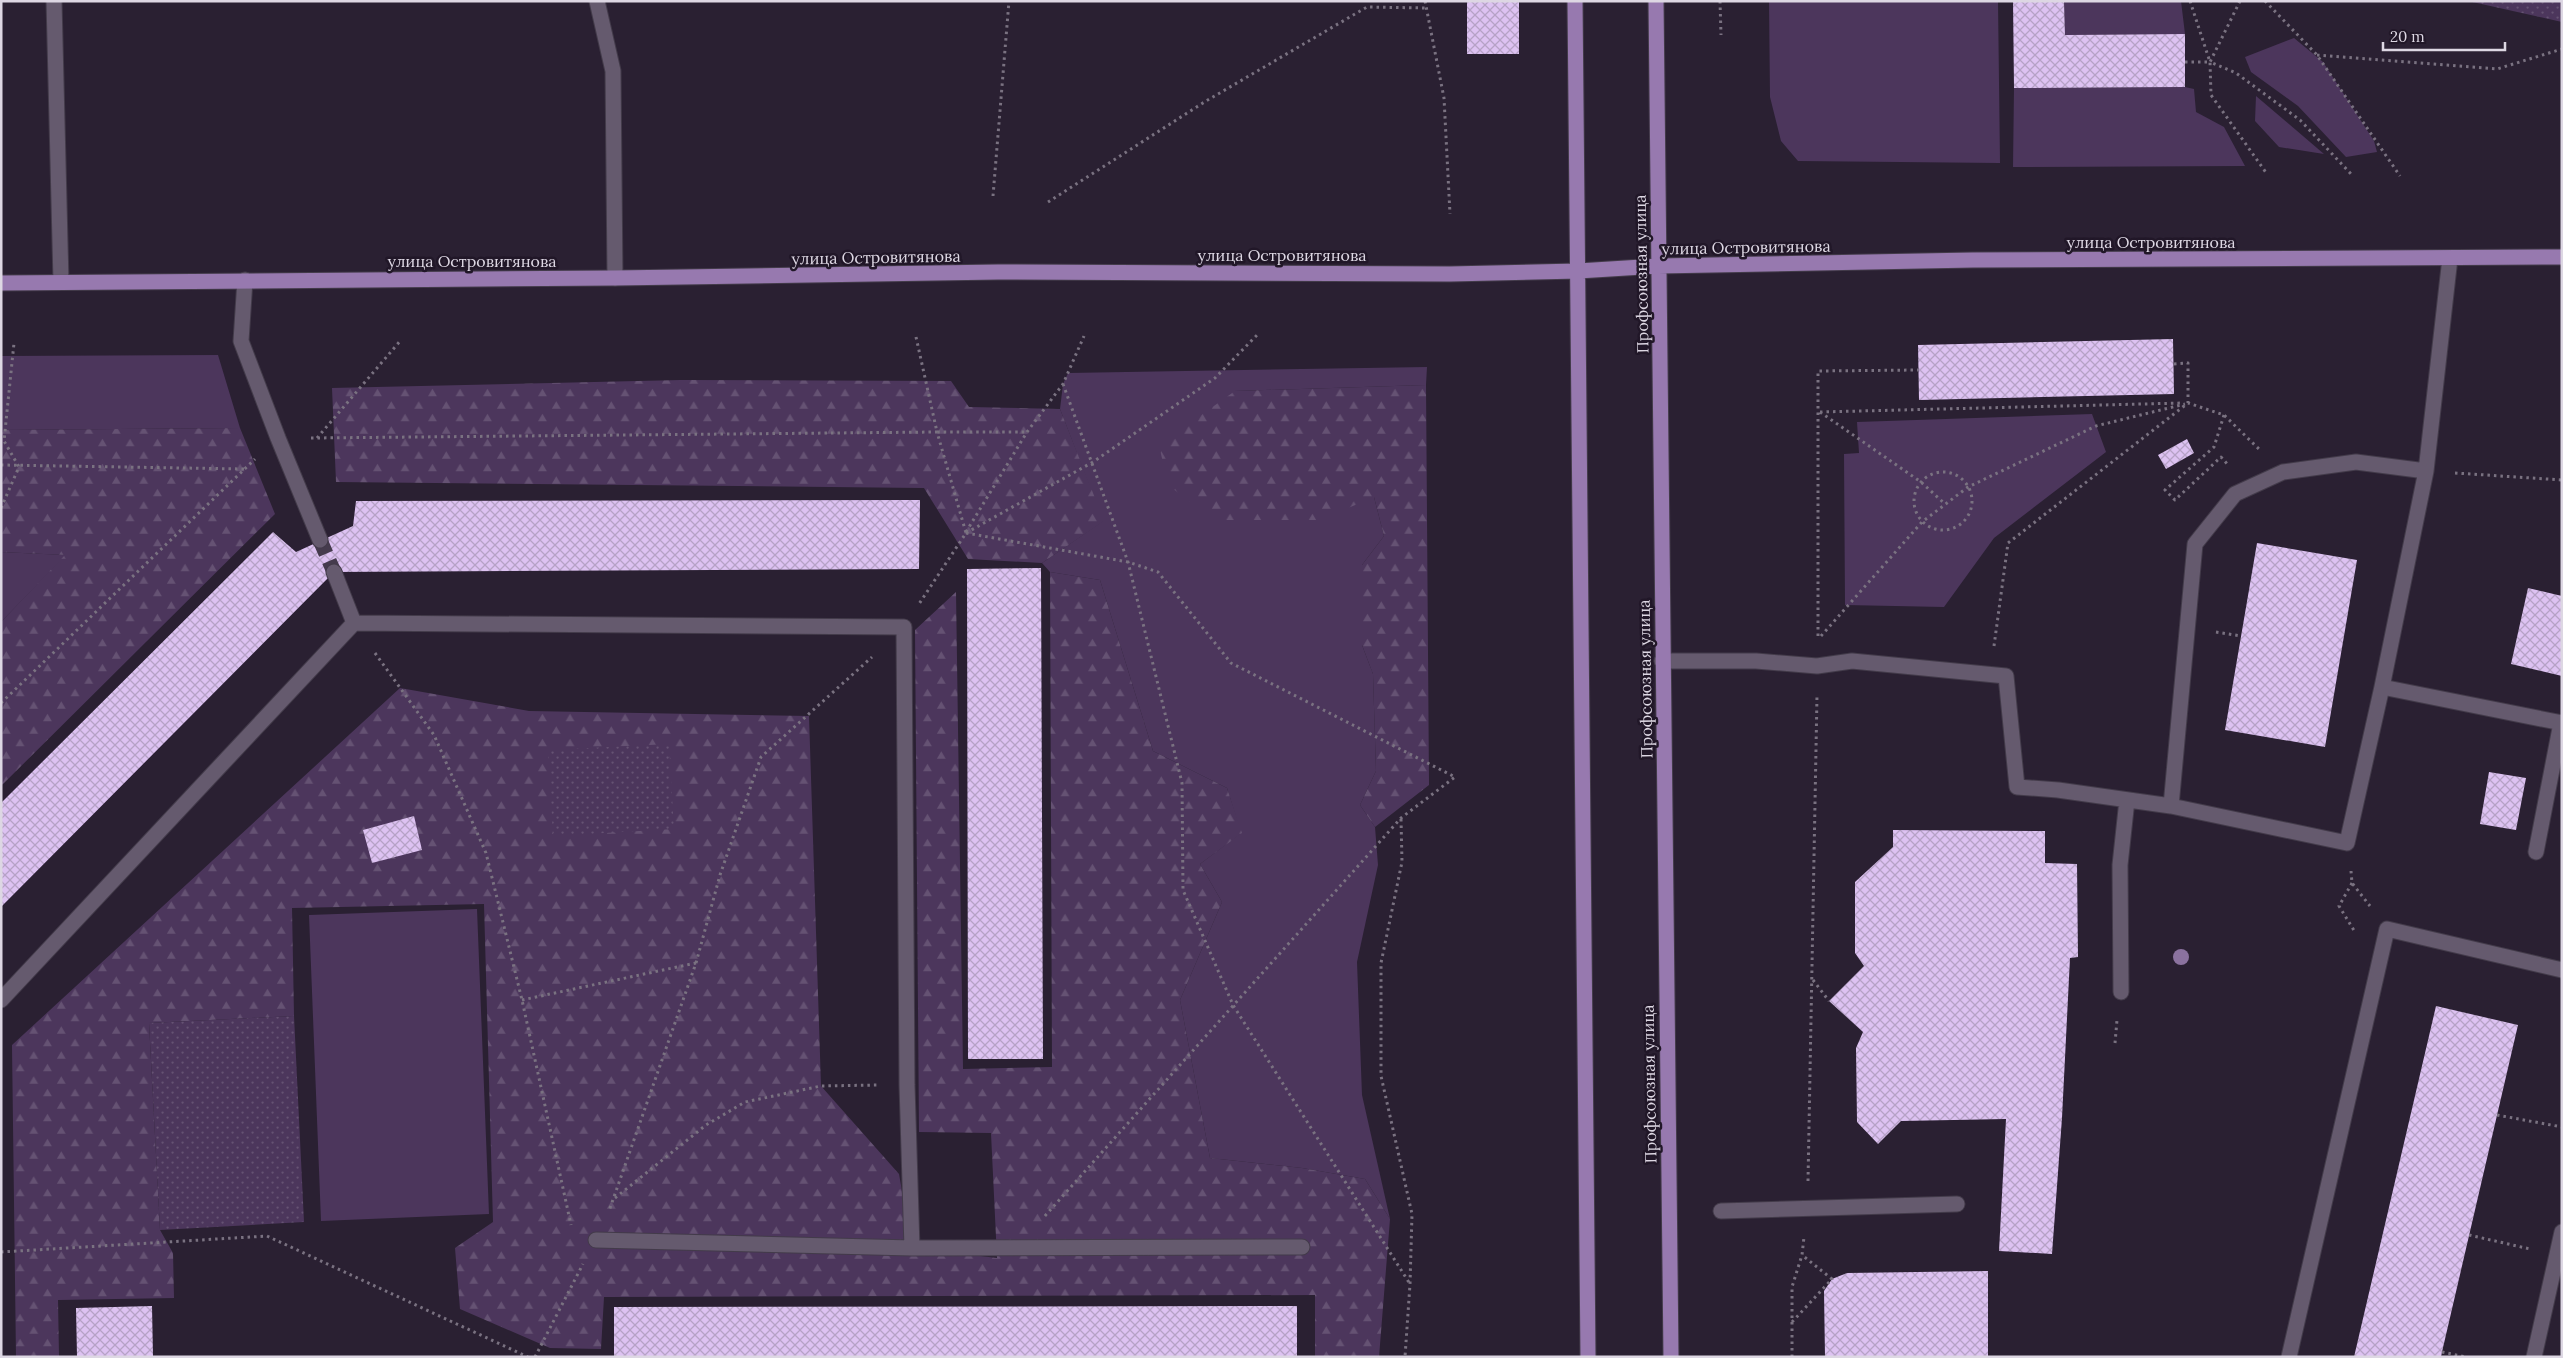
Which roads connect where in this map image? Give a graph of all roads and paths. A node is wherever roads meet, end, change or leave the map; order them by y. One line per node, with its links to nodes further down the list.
1 (54, 1): 29 (lane)
2 (597, 1): 27 (lane)
3 (1010, 1): 20 (path)
4 (1426, 1): 11 (path)
5 (1575, 1): 26 (main road)
6 (1656, 1): 25 (main road, Профсоюзная улица)
7 (1720, 1): 12 (path)
8 (2190, 1): 16 (path)
9 (2240, 1): 16 (path)
10 (2265, 1): 14 (path)
11 (1426, 8): 21 (path); 22 (path)
12 (1721, 35)
13 (2562, 49): 14 (path)
14 (2317, 55): 19 (path)
15 (2185, 62): 16 (path)
16 (2210, 62): 17 (path); 18 (path)
17 (2267, 174)
18 (2354, 176)
19 (2400, 176)
20 (993, 196)
21 (1048, 202)
22 (1450, 214)
23 (2562, 257): 24 (main road, улица Островитянова)
24 (2450, 258): 25 (main road, улица Островитянова); 51 (lane)
25 (1658, 266): 26 (main road, улица Островитянова); 65 (main road, Профсоюзная улица)
26 (1578, 271): 27 (main road, улица Островитянова); 105 (main road)
27 (616, 278): 28 (main road, улица Островитянова)
28 (245, 280): 29 (main road, улица Островитянова); 44 (lane)
29 (61, 282): 30 (main road, улица Островитянова)
30 (1, 283)
31 (1258, 334): 46 (path)
32 (1084, 336): 38 (path)
33 (916, 337): 42 (path)
34 (401, 340): 45 (path)
35 (14, 343): 48 (path)
36 (2174, 364): 39 (path)
37 (1918, 370): 40 (path)
38 (1063, 384): 43 (path); 46 (path)
39 (2188, 403): 40 (path); 41 (path); 55 (path); 67 (path)
40 (1820, 412): 54 (path); 58 (path)
41 (2224, 415): 49 (path); 52 (path)
42 (937, 432): 43 (path); 45 (path); 59 (path)
43 (1027, 432): 59 (path)
44 (278, 438): 45 (path); 50 (path); 60 (lane)
45 (317, 438)
46 (1093, 462): 59 (path); 61 (path)
47 (1, 465): 48 (path)
48 (19, 467): 50 (path); 57 (path)
49 (2231, 468)
50 (245, 469): 69 (path)
51 (2426, 471): 52 (lane); 53 (path); 68 (lane)
52 (2282, 472): 72 (lane)
53 (2562, 480)
54 (1921, 482): 55 (path); 56 (path); 58 (path)
55 (1968, 487): 56 (path); 58 (path)
56 (1945, 504): 58 (path)
57 (1, 508)
58 (1922, 522)
59 (966, 533): 61 (path); 64 (path)
60 (320, 540)
61 (1128, 562): 73 (path); 82 (path)
62 (334, 572): 63 (lane)
63 (354, 623): 64 (lane); 79 (lane); 80 (path)
64 (904, 627): 75 (path); 83 (lane)
65 (1662, 661): 66 (lane); 106 (main road, Профсоюзная улица)
66 (1817, 666): 67 (lane); 77 (path)
67 (1990, 674): 71 (lane)
68 (2382, 687): 70 (lane); 72 (lane)
69 (1, 703)
70 (2561, 723): 74 (lane)
71 (2127, 800): 72 (lane); 78 (lane)
72 (2171, 806)
73 (1400, 818): 82 (path); 99 (path)
74 (2536, 852)
75 (696, 962): 80 (path); 86 (path)
76 (2562, 970): 108 (lane)
77 (1812, 980): 81 (path); 88 (path)
78 (2121, 992)
79 (1, 1000)
80 (522, 1000): 92 (path)
81 (1829, 1001)
82 (1234, 1005): 95 (path); 99 (path)
83 (907, 1085): 86 (path); 94 (lane)
84 (2497, 1115): 85 (path)
85 (2562, 1127)
86 (614, 1199): 92 (path)
87 (1957, 1204): 88 (lane)
88 (1808, 1207): 89 (lane); 98 (path)
89 (1721, 1211)
90 (2562, 1232): 97 (lane)
91 (2469, 1235): 97 (path)
92 (596, 1240): 94 (lane); 104 (path)
93 (1302, 1247): 95 (lane)
94 (912, 1248): 95 (lane)
95 (1017, 1248)
96 (1, 1252): 103 (path)
97 (2557, 1254): 110 (lane)
98 (1802, 1255): 100 (path); 100 (path)
99 (1410, 1284): 102 (path)
100 (1792, 1322): 107 (path)
101 (2442, 1352): 109 (path)
102 (1404, 1356)
103 (528, 1357)
104 (535, 1357)
105 (1588, 1357)
106 (1671, 1357)
107 (1792, 1357)
108 (2289, 1357)
109 (2466, 1357)
110 (2534, 1357)

